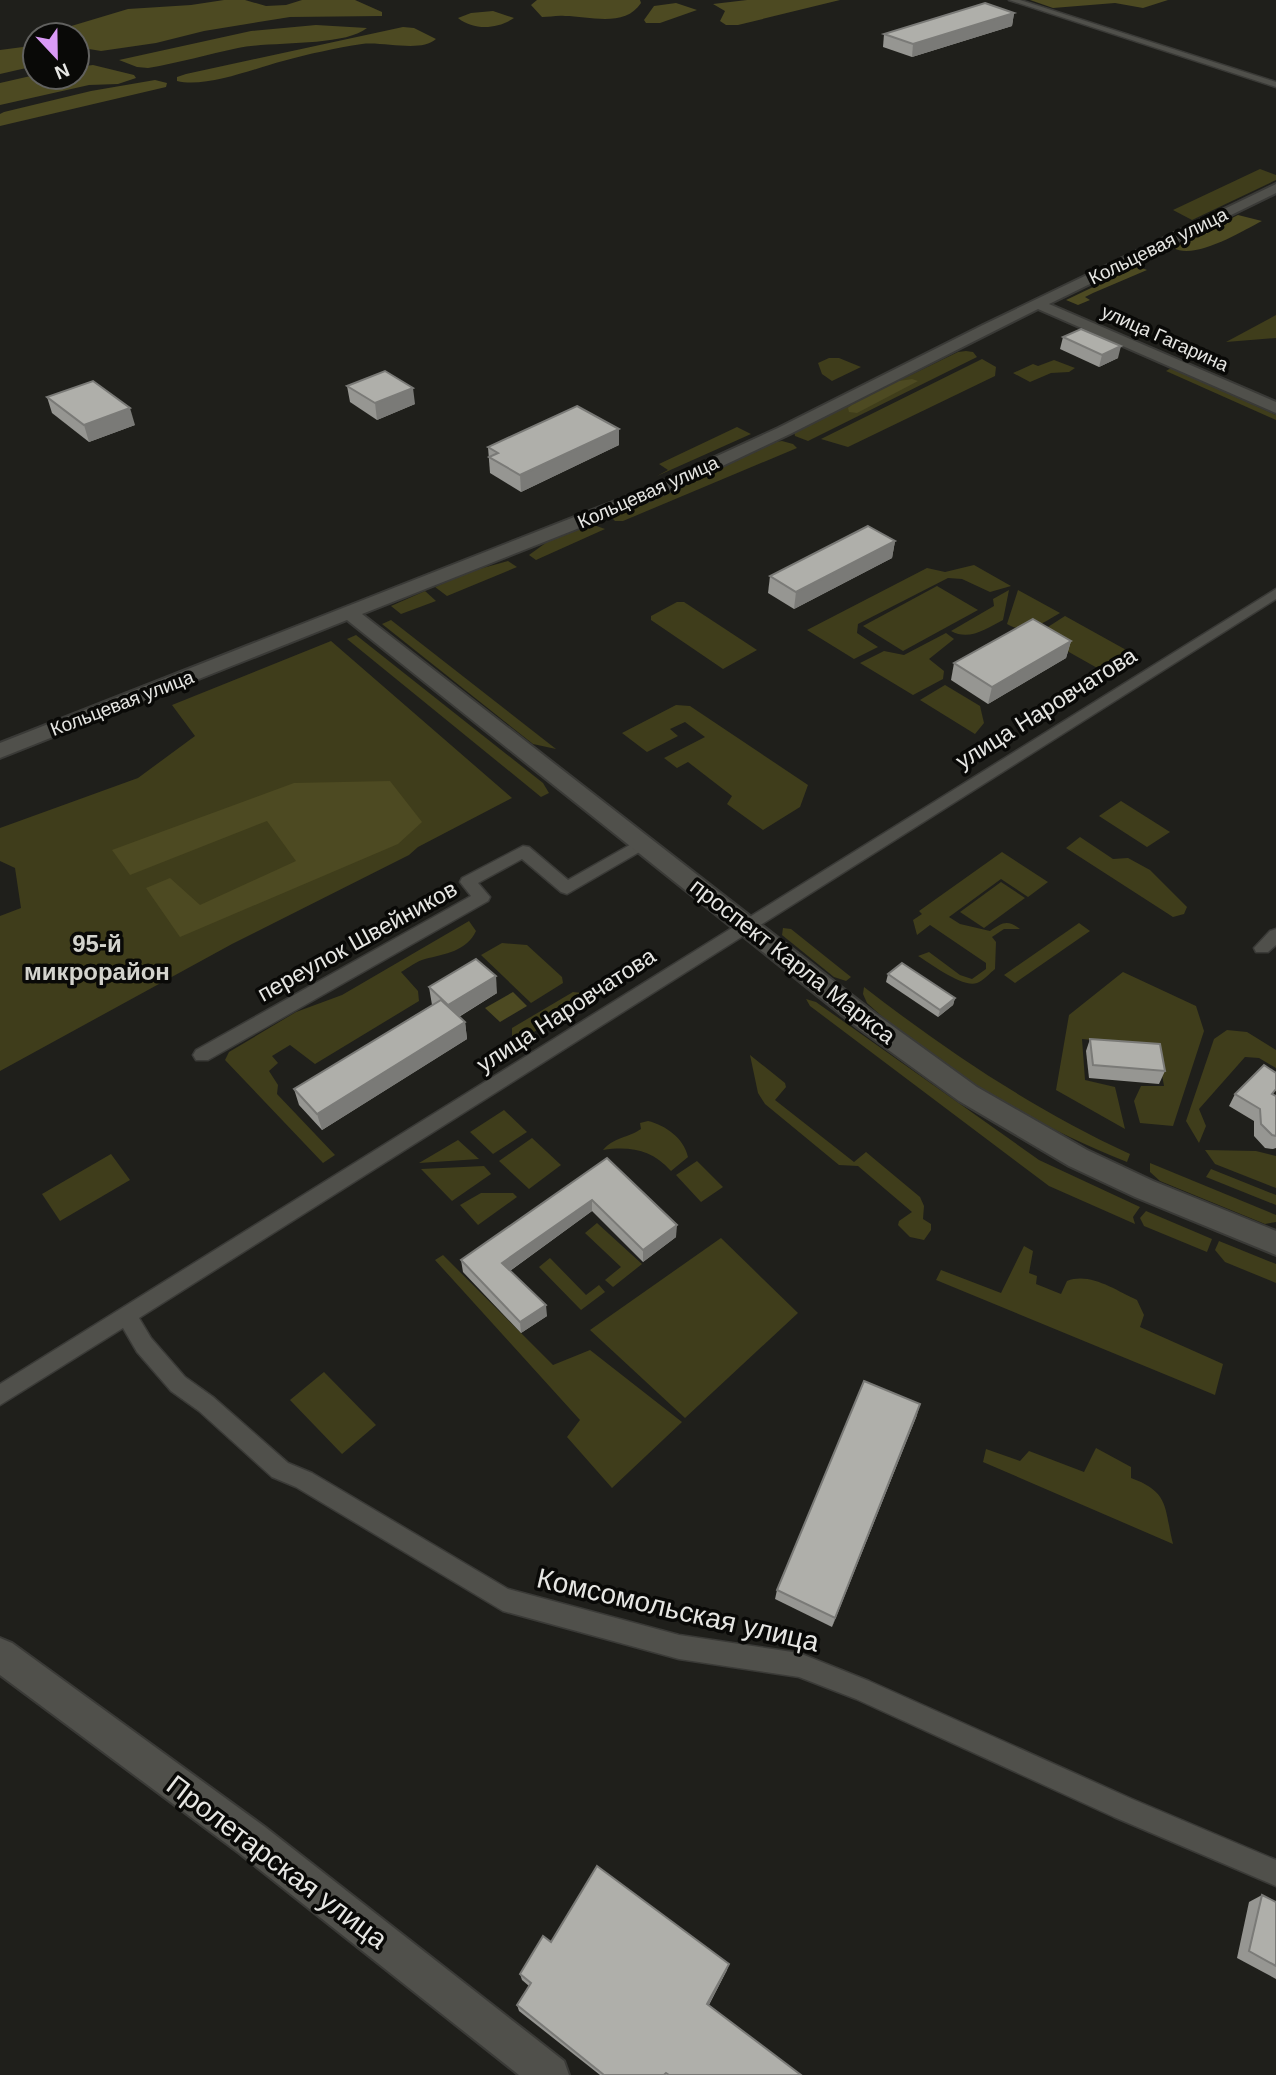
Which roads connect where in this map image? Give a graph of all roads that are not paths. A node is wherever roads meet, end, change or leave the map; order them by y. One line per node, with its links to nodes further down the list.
1 (1013, 0): 2 (street)
2 (1276, 85)
3 (1276, 188): 4 (main road, Кольцевая улица)
4 (1038, 304): 5 (main road, улица Гагарина); 7 (main road, Кольцевая улица)
5 (1276, 408)
6 (1276, 593): 10 (street, улица Наровчатова)
7 (350, 614): 8 (main road, Кольцевая улица); 9 (main road, проспект Карла Маркса)
8 (0, 751)
9 (642, 844): 10 (main road, проспект Карла Маркса); 13 (street, переулок Швейников)
10 (746, 925): 14 (main road, проспект Карла Маркса); 15 (street, улица Наровчатова)
11 (1276, 935): 12 (street)
12 (1262, 947)
13 (202, 1055)
14 (1276, 1243)
15 (127, 1316): 16 (street, улица Наровчатова); 18 (street, Комсомольская улица)
16 (0, 1395)
17 (0, 1655): 19 (main road, Пролетарская улица)
18 (1276, 1873)
19 (551, 2075)

